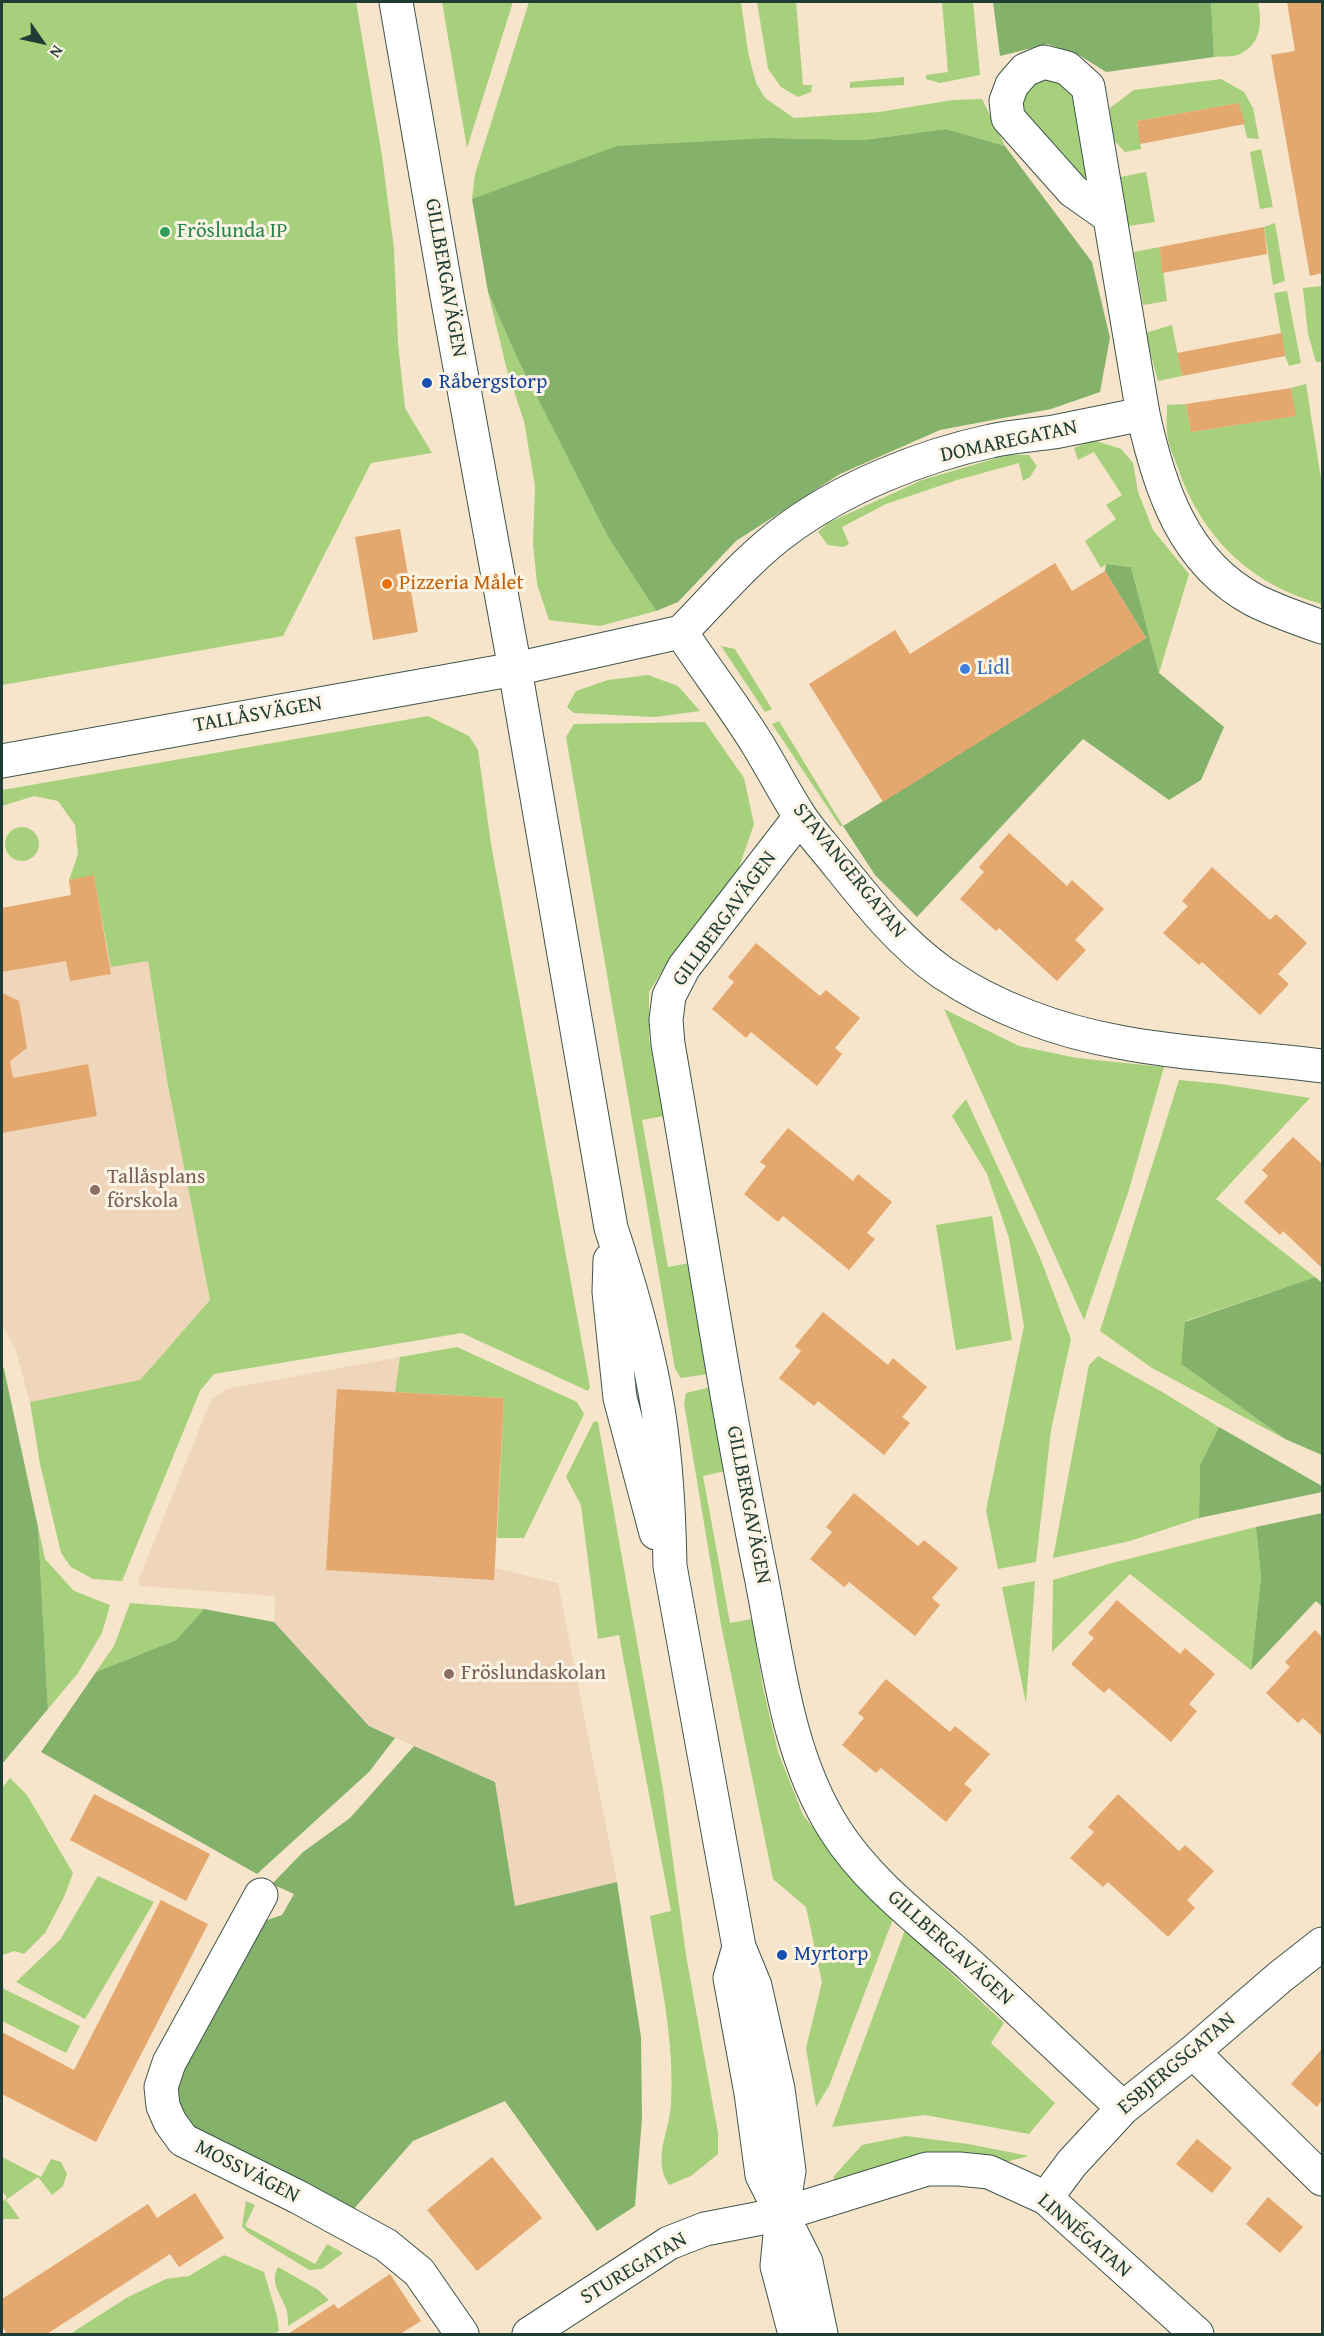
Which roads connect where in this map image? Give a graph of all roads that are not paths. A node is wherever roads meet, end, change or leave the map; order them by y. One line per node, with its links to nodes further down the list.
1 (396, 2): 6 (street, GILLBERGAVÄGEN)
2 (1110, 217): 3 (street)
3 (1143, 414): 4 (street); 5 (street, DOMAREGATAN)
4 (1323, 627)
5 (681, 632): 6 (street); 8 (street, STAVANGERGATAN)
6 (515, 669): 7 (street, TALLÅSVÄGEN); 16 (street, GILLBERGAVÄGEN)
7 (2, 761)
8 (801, 817): 9 (street, STAVANGERGATAN); 13 (street, GILLBERGAVÄGEN)
9 (1323, 1066)
10 (261, 1895): 18 (street, MOSSVÄGEN)
11 (1323, 1944): 12 (street, ESBJERGSGATAN)
12 (1193, 2052): 13 (street, ESBJERGSGATAN); 14 (street)
13 (1123, 2108): 15 (street, ESBJERGSGATAN)
14 (1323, 2179)
15 (1046, 2198): 16 (street, LINNÉGATAN); 17 (street, LINNÉGATAN)
16 (782, 2214): 19 (street, STUREGATAN); 20 (street); 21 (street, GILLBERGAVÄGEN)
17 (1193, 2333)
18 (462, 2334)
19 (529, 2334)
20 (795, 2334)
21 (821, 2334)

